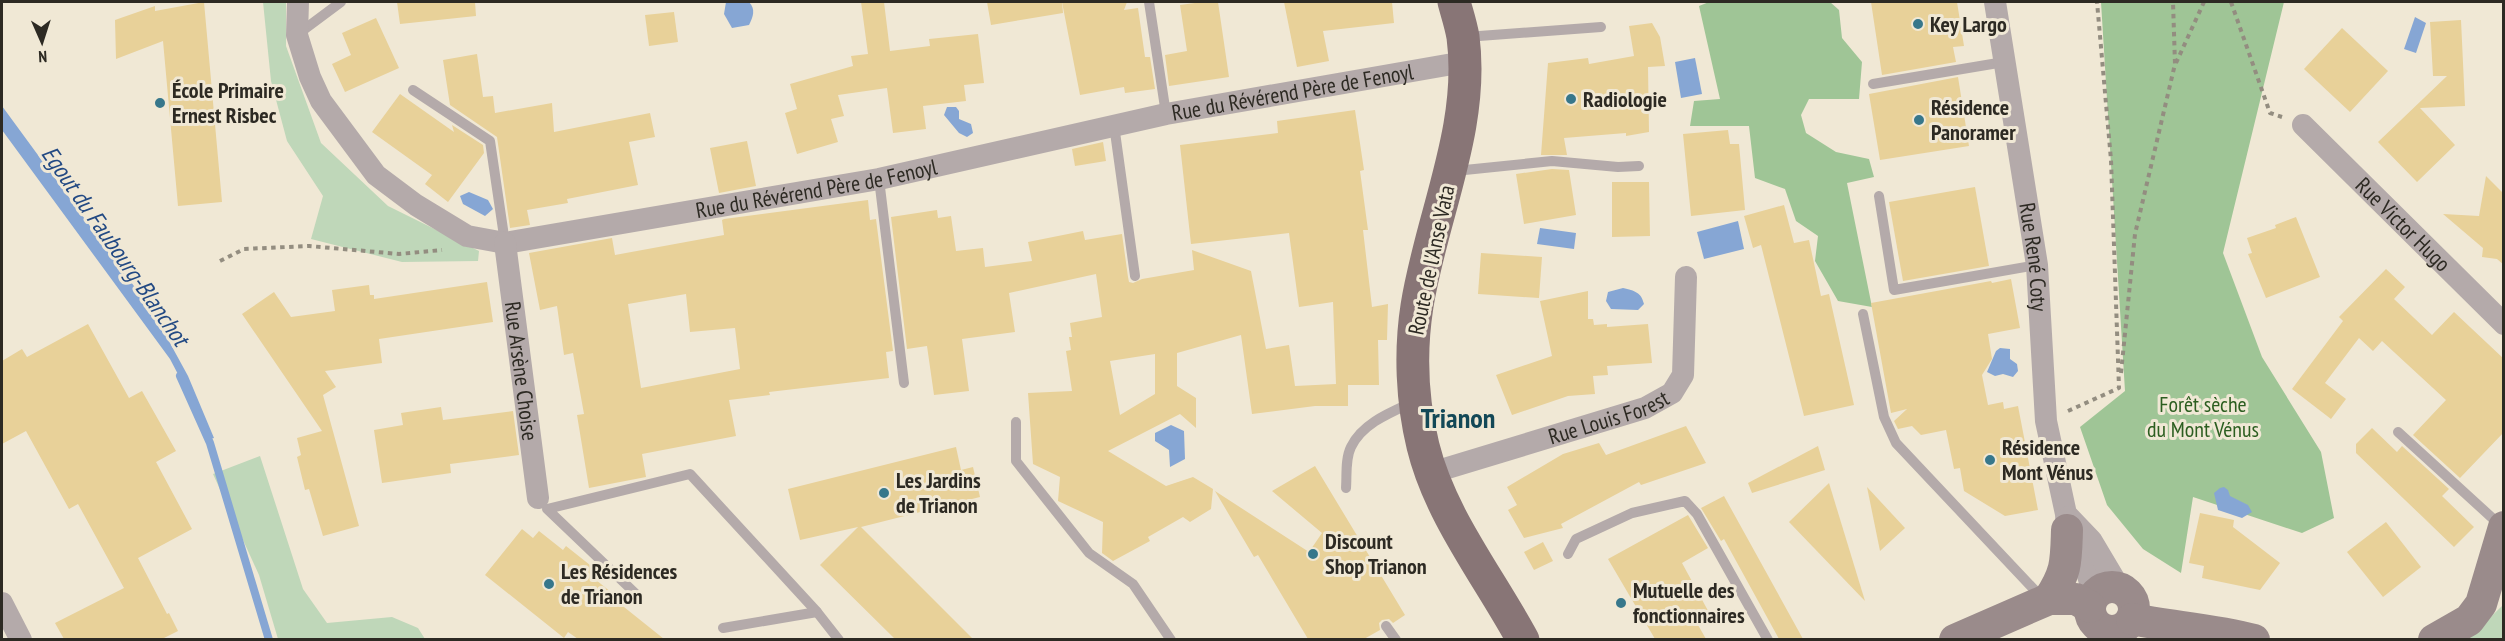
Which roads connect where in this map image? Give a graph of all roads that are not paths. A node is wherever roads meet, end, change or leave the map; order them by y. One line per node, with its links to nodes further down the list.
1 (298, 2): 7 (street, Rue du Révérend Père de Fenoyl)
2 (341, 2): 7 (lane)
3 (1149, 2): 12 (lane)
4 (1455, 2): 8 (main road, Route de l'Anse Vata)
5 (1995, 2): 9 (street, Rue René Coty)
6 (1601, 27): 8 (lane)
7 (297, 35): 19 (street, Rue du Révérend Père de Fenoyl)
8 (1463, 49): 12 (street, Rue du Révérend Père de Fenoyl); 16 (main road, Route de l'Anse Vata)
9 (2004, 62): 10 (lane); 20 (street, Rue René Coty)
10 (1873, 84)
11 (413, 90): 19 (lane)
12 (1166, 114): 13 (street, Rue du Révérend Père de Fenoyl)
13 (1114, 125): 17 (street, Rue du Révérend Père de Fenoyl); 21 (lane)
14 (2303, 125): 24 (street, Rue Victor Hugo)
15 (1639, 166): 16 (lane)
16 (1449, 171): 26 (main road, Route de l'Anse Vata)
17 (879, 179): 19 (street, Rue du Révérend Père de Fenoyl); 25 (lane)
18 (1879, 196): 20 (lane)
19 (505, 243): 31 (street, Rue Arsène Choise)
20 (2037, 265): 32 (street, Rue René Coty)
21 (1135, 276)
22 (1686, 278): 29 (street, Rue Louis Forest)
23 (1863, 314): 36 (lane)
24 (2504, 324)
25 (904, 383)
26 (1417, 401): 29 (main road, Route de l'Anse Vata); 30 (lane)
27 (1016, 422): 45 (lane)
28 (2398, 432): 33 (lane)
29 (1431, 473): 47 (main road, Route de l'Anse Vata)
30 (1346, 489)
31 (538, 498)
32 (2067, 522): 36 (street); 39 (street)
33 (2503, 527): 50 (street)
34 (1568, 554): 48 (lane)
35 (636, 594): 38 (lane)
36 (2047, 600): 39 (street); 49 (street)
37 (2, 603): 43 (street)
38 (817, 612): 41 (lane); 44 (lane)
39 (2110, 615): 42 (street)
40 (1386, 626): 46 (lane)
41 (723, 628)
42 (2239, 636)
43 (21, 639)
44 (838, 639)
45 (1170, 639)
46 (1396, 639)
47 (1524, 639)
48 (1768, 639)
49 (1955, 639)
50 (2434, 639)

